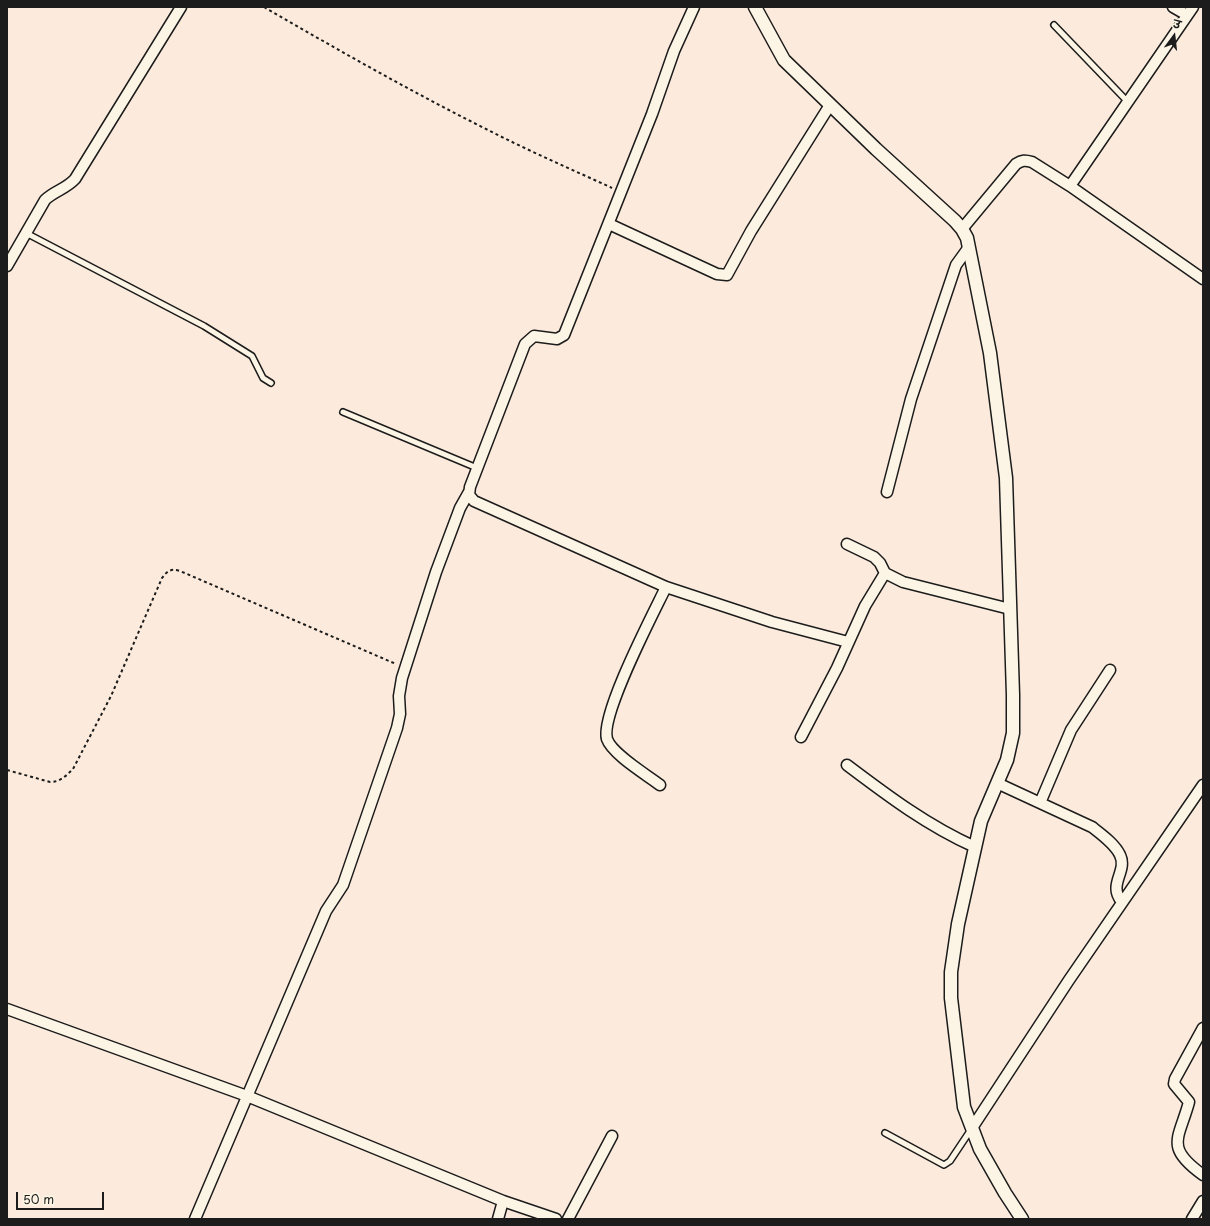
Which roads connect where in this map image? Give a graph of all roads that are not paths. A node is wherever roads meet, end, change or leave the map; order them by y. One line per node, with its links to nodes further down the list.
1 (181, 7): 12 (street)
2 (694, 7): 10 (street)
3 (755, 7): 8 (street)
4 (1173, 7): 5 (street)
5 (1190, 11): 7 (street)
6 (1054, 25): 7 (lane)
7 (1127, 101): 9 (street)
8 (830, 105): 10 (street); 11 (street)
9 (1070, 186): 11 (street); 15 (street)
10 (609, 224): 18 (street)
11 (962, 229): 13 (street)
12 (26, 233): 14 (street); 16 (lane)
13 (969, 247): 20 (street); 24 (street)
14 (7, 266)
15 (1203, 279)
16 (271, 383)
17 (343, 412): 18 (lane)
18 (477, 468): 19 (street)
19 (469, 492): 23 (street); 37 (street)
20 (887, 492)
21 (847, 544): 22 (street)
22 (885, 573): 24 (street); 25 (street)
23 (666, 587): 25 (street); 30 (street)
24 (1010, 609): 29 (street)
25 (848, 642): 27 (street)
26 (1110, 670): 32 (street)
27 (801, 736)
28 (848, 765): 33 (street)
29 (997, 783): 32 (street); 33 (street)
30 (660, 785)
31 (1203, 785): 34 (street)
32 (1040, 803): 34 (street)
33 (975, 847): 38 (street)
34 (1122, 902): 38 (street)
35 (7, 1009): 37 (street)
36 (1203, 1028): 41 (street)
37 (247, 1096): 42 (street); 44 (street)
38 (972, 1128): 39 (lane); 48 (street)
39 (885, 1133)
40 (612, 1136): 47 (street)
41 (1203, 1176)
42 (503, 1201): 45 (street); 46 (street)
43 (1203, 1201): 49 (street)
44 (195, 1219)
45 (498, 1219)
46 (556, 1219)
47 (568, 1219)
48 (1022, 1219)
49 (1192, 1219)

